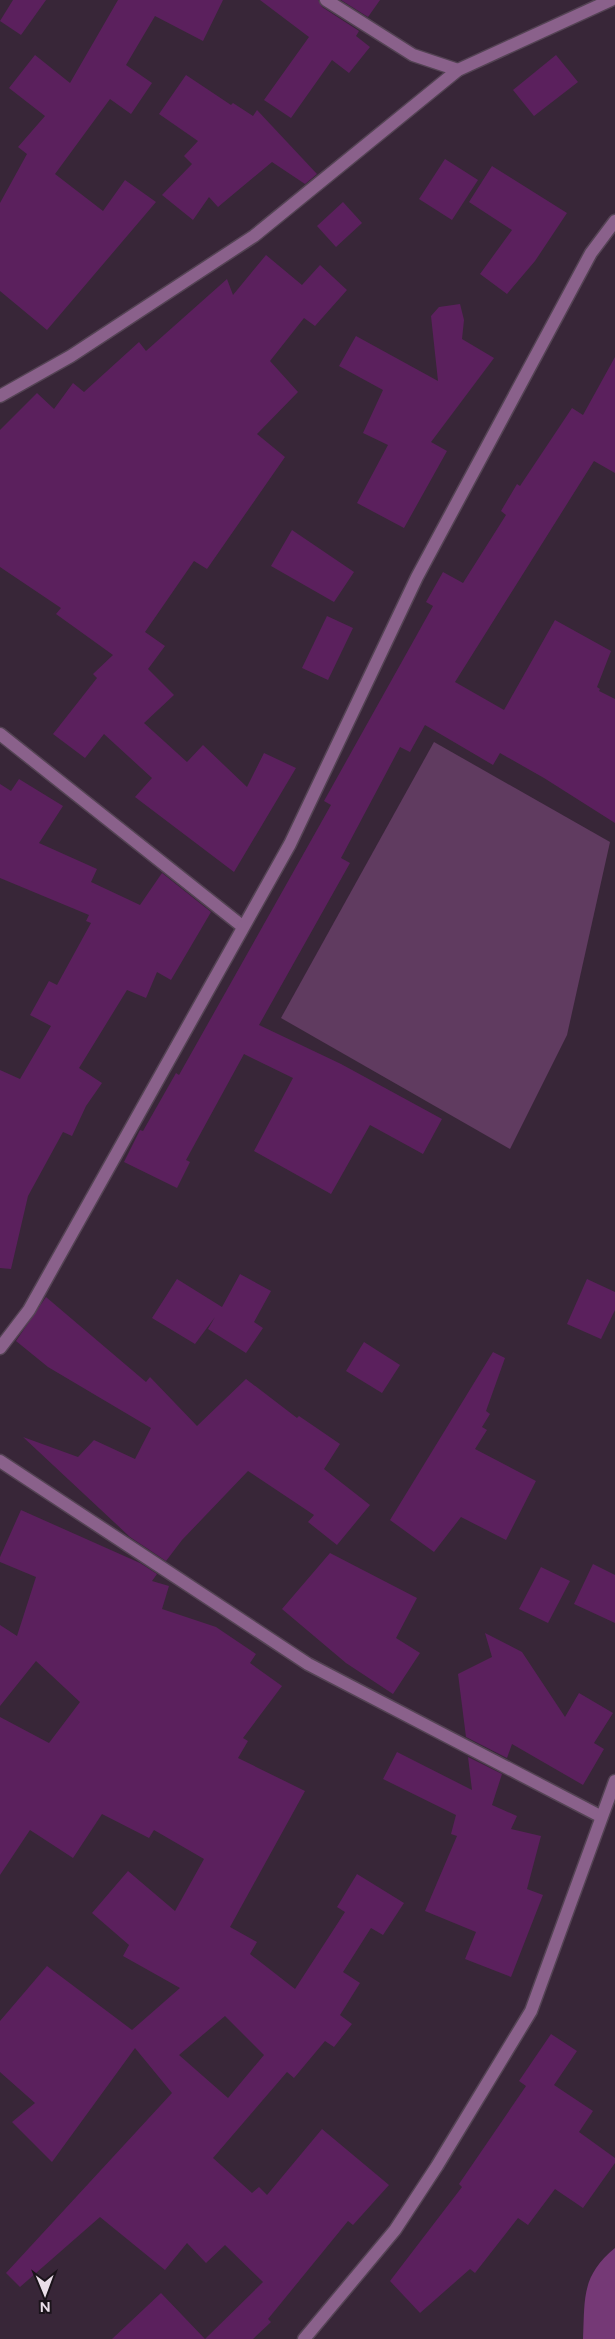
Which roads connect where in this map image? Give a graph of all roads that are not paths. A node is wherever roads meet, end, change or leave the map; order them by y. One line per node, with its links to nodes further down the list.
1 (326, 0): 4 (street)
2 (611, 0): 3 (street)
3 (588, 5): 4 (street)
4 (458, 70): 6 (street)
5 (615, 220): 8 (street)
6 (0, 396)
7 (0, 734): 8 (street)
8 (242, 926): 9 (street)
9 (0, 1348)
10 (0, 1461): 12 (street)
11 (615, 1781): 12 (street)
12 (600, 1816): 13 (street)
13 (304, 2339)

